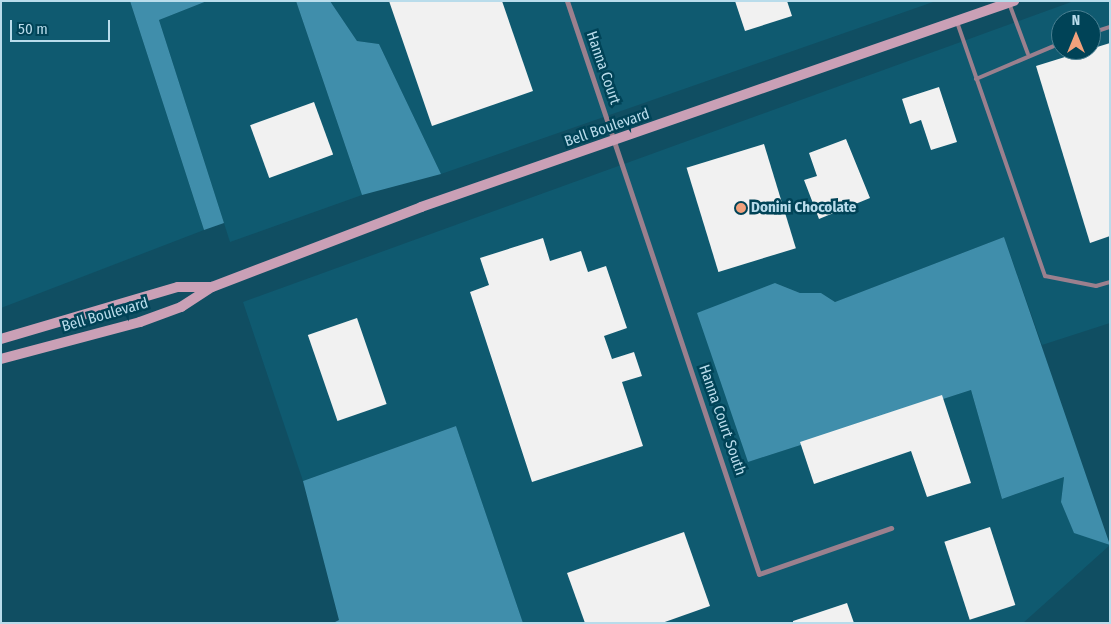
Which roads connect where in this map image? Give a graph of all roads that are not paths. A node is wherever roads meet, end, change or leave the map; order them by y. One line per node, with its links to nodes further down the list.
1 (567, 1): 7 (street, Hanna Court)
2 (1011, 2): 3 (main road, Bell Boulevard); 5 (lane)
3 (956, 22): 6 (lane); 7 (main road, Bell Boulevard)
4 (1051, 46): 5 (lane)
5 (1028, 54): 6 (lane)
6 (976, 79): 8 (lane)
7 (616, 142): 9 (main road, Bell Boulevard); 12 (street, Hanna Court South)
8 (1110, 282)
9 (212, 287): 10 (main road, Bell Boulevard); 11 (main road, Bell Boulevard)
10 (1, 339)
11 (1, 359)
12 (891, 528)

